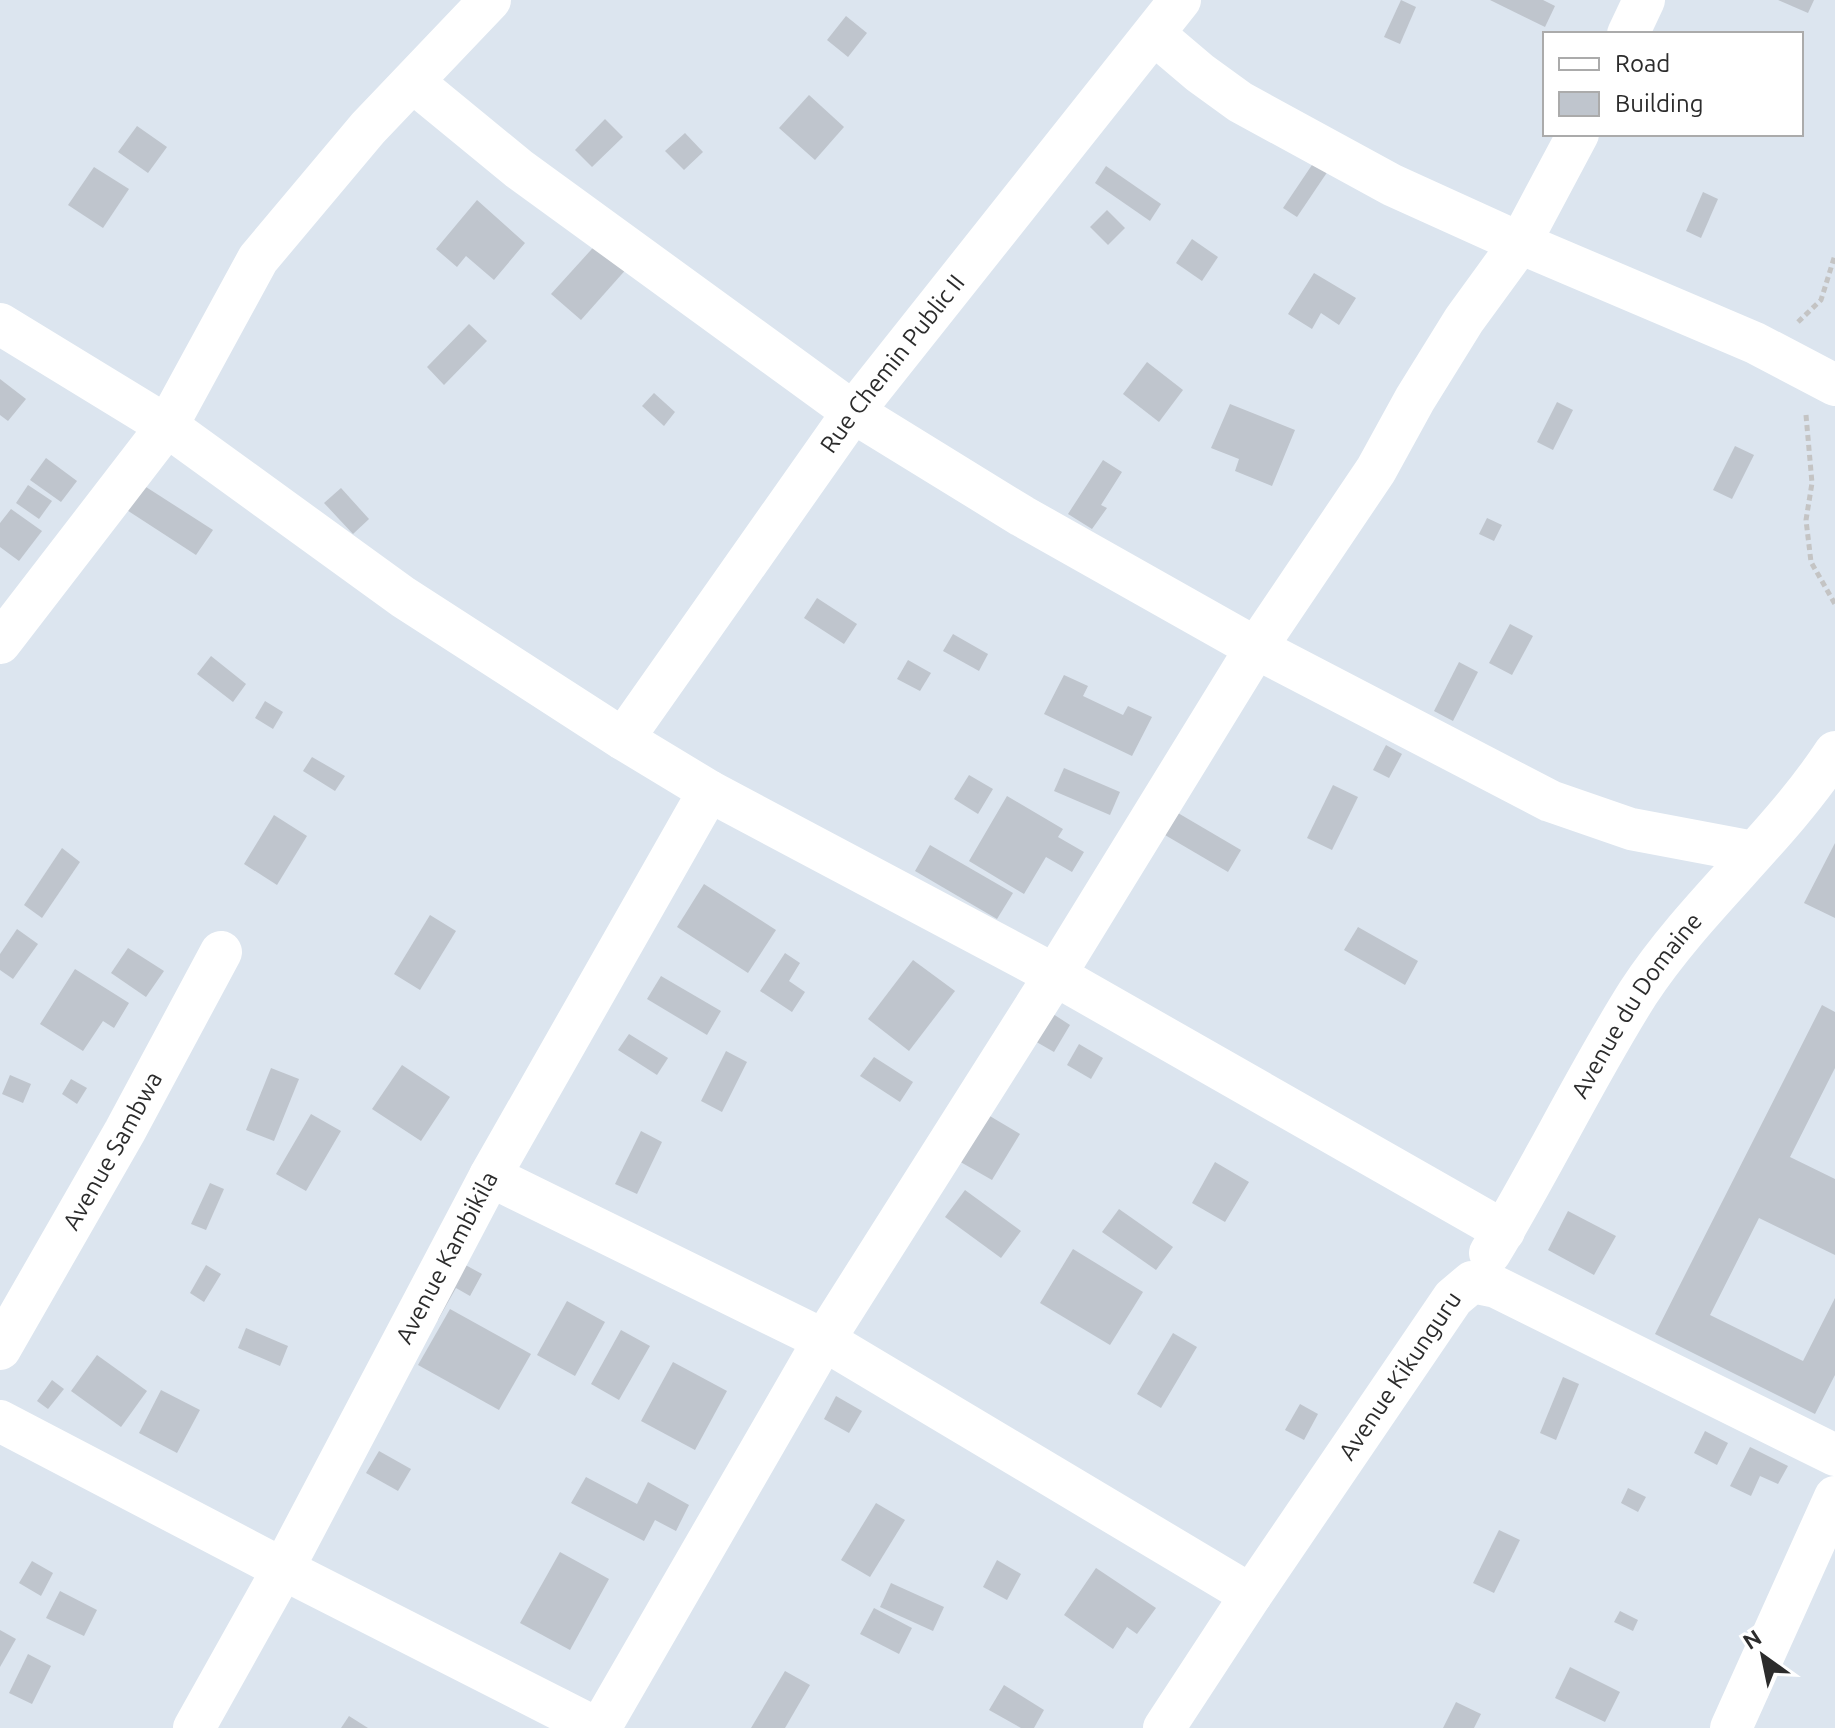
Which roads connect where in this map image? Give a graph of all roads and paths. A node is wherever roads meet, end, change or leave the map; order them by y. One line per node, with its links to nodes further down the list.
1 (490, 0): 6 (street)
2 (1180, 0): 5 (street, Rue Chemin Public II)
3 (1644, 0): 4 (street)
4 (1629, 32)
5 (1154, 34): 8 (street); 13 (street, Rue Chemin Public II)
6 (413, 82): 13 (street); 15 (street)
7 (1577, 136): 8 (street)
8 (1520, 243): 11 (street); 18 (street)
9 (1835, 255): 11 (path)
10 (0, 324): 15 (street)
11 (1755, 343): 12 (street)
12 (1835, 385)
13 (853, 412): 18 (street); 19 (street, Rue Chemin Public II)
14 (1806, 414): 16 (path)
15 (167, 426): 17 (street); 19 (street)
16 (1835, 604)
17 (0, 643)
18 (1256, 648): 22 (street); 24 (street)
19 (623, 739): 21 (street)
20 (1835, 752): 22 (street, Avenue du Domaine)
21 (709, 791): 24 (street); 25 (street, Avenue Kambikila)
22 (1753, 852): 26 (street, Avenue du Domaine)
23 (221, 952): 28 (street, Avenue Sambwa)
24 (1055, 975): 26 (street); 29 (street)
25 (490, 1176): 29 (street); 34 (street, Avenue Kambikila)
26 (1504, 1231): 27 (street, Avenue du Domaine)
27 (1472, 1282): 32 (street, Avenue Kikunguru); 35 (street, Avenue Kikunguru)
28 (11, 1303): 30 (street, Avenue Sambwa)
29 (824, 1340): 35 (street); 37 (street)
30 (0, 1349)
31 (0, 1421): 34 (street)
32 (1835, 1455)
33 (1835, 1497): 39 (street)
34 (283, 1569): 36 (street, Avenue Kambikila); 37 (street)
35 (1251, 1595): 38 (street, Avenue Kikunguru)
36 (194, 1728)
37 (598, 1728)
38 (1164, 1728)
39 (1731, 1728)

